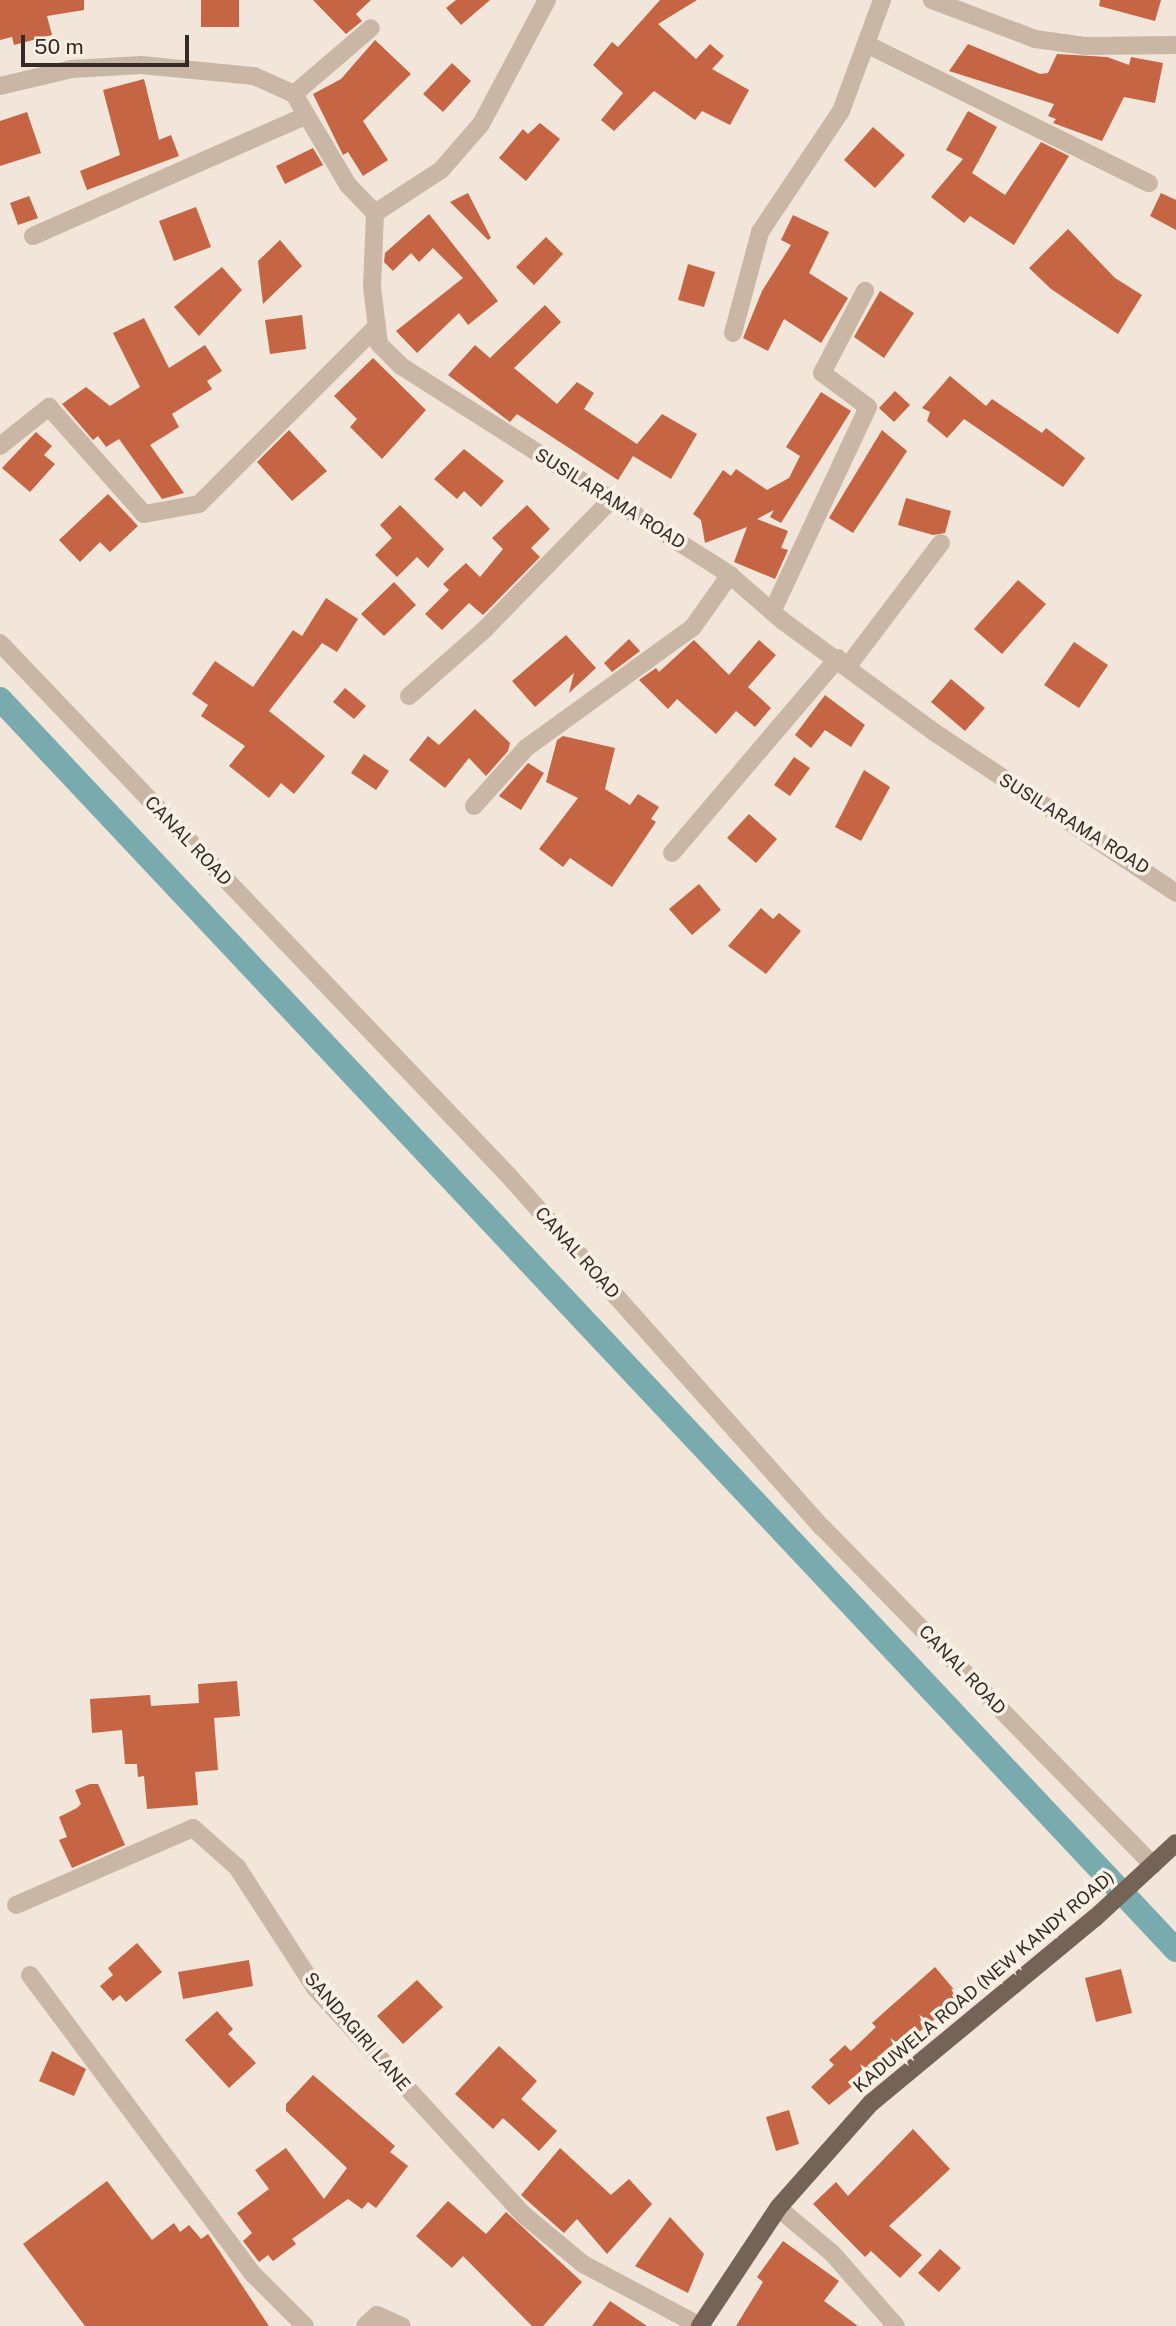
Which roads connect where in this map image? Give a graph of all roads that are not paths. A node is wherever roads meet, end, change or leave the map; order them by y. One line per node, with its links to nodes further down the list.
1 (547, 0): 11 (street)
2 (881, 0): 5 (street)
3 (932, 0): 6 (street)
4 (371, 28): 8 (street)
5 (869, 45): 10 (street); 15 (street)
6 (1176, 45)
7 (0, 86): 8 (street)
8 (294, 94): 9 (street)
9 (303, 117): 11 (street); 12 (street)
10 (1149, 183)
11 (375, 213): 14 (street, SUSILARAMA ROAD)
12 (33, 236)
13 (865, 291): 20 (street)
14 (377, 326): 16 (street); 17 (street, SUSILARAMA ROAD)
15 (733, 333)
16 (0, 446)
17 (610, 501): 19 (street, SUSILARAMA ROAD); 23 (street)
18 (941, 543): 22 (street)
19 (730, 575): 20 (street, SUSILARAMA ROAD); 24 (street)
20 (772, 612): 22 (street, SUSILARAMA ROAD)
21 (0, 643): 27 (street, CANAL ROAD)
22 (843, 662): 25 (street); 26 (street, SUSILARAMA ROAD)
23 (408, 696)
24 (474, 806)
25 (672, 853)
26 (1176, 893)
27 (1162, 1860): 30 (main road, KADUWELA ROAD (NEW KANDY ROAD))
28 (16, 1905): 34 (street, SANDAGIRI LANE)
29 (30, 1975): 31 (street)
30 (778, 2208): 34 (main road, KADUWELA ROAD (NEW KANDY ROAD)); 35 (street)
31 (306, 2326)
32 (365, 2326): 33 (street)
33 (402, 2326)
34 (700, 2326)
35 (896, 2326)

